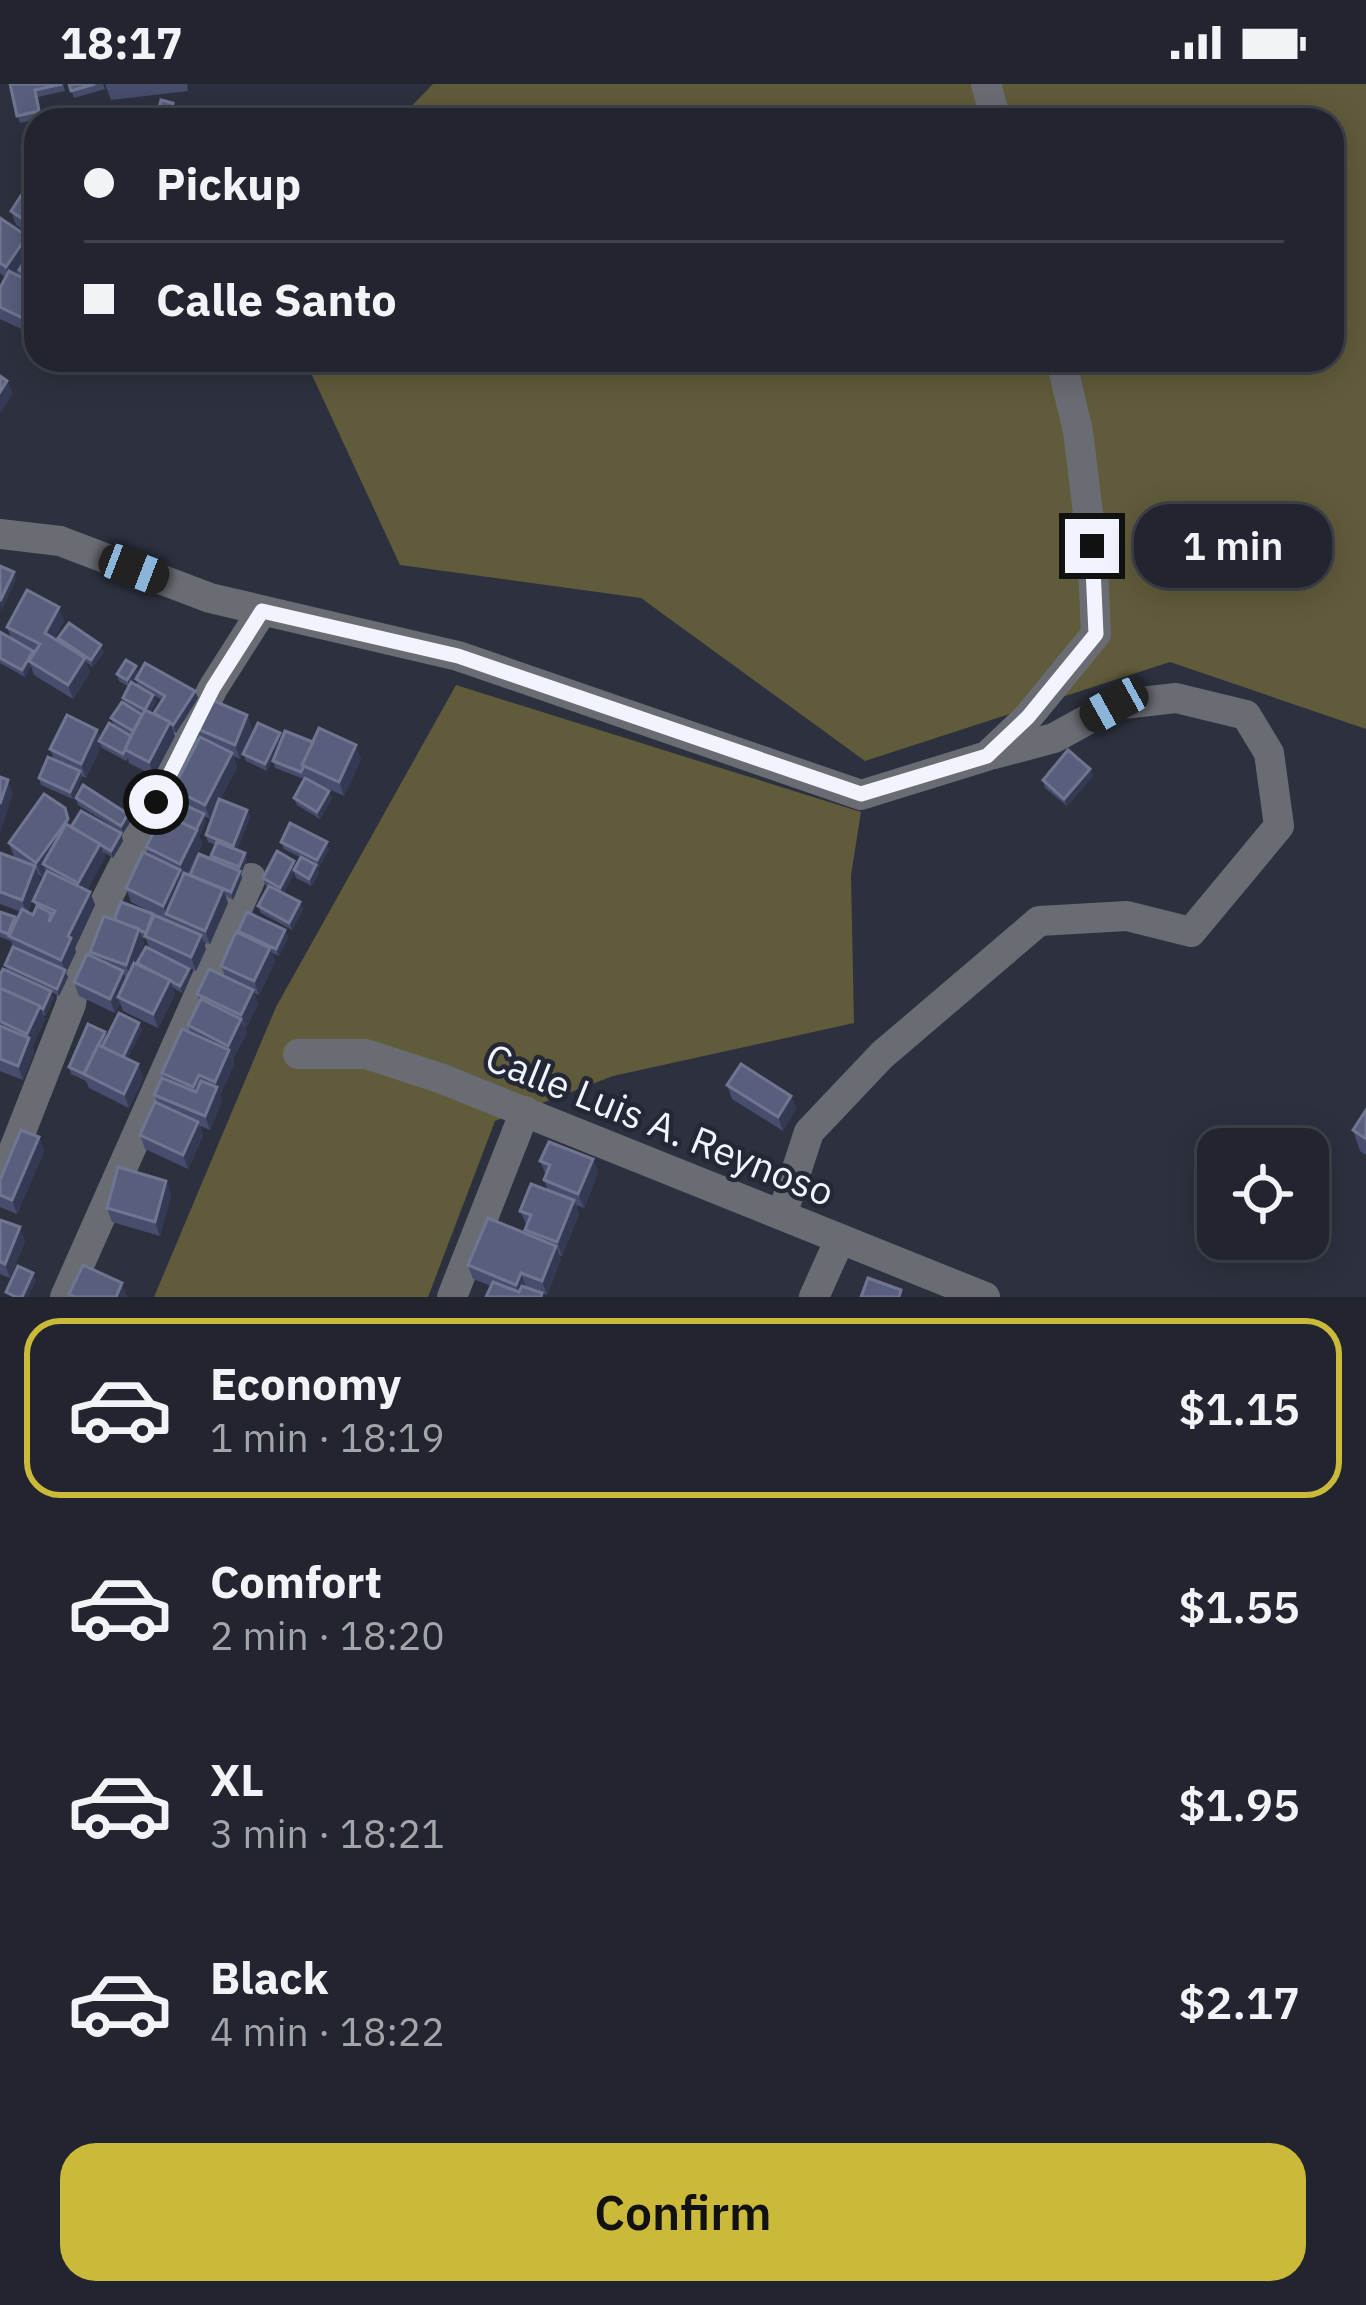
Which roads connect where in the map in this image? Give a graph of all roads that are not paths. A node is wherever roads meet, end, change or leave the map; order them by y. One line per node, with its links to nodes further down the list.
1 (1064, 372): 4 (street)
2 (0, 534): 3 (street)
3 (262, 611): 4 (street); 8 (street)
4 (987, 756): 9 (street)
5 (251, 878): 11 (street)
6 (298, 1054): 7 (street, Calle Luis A. Reynoso)
7 (525, 1112): 9 (street, Calle Luis A. Reynoso); 12 (street)
8 (0, 1185)
9 (782, 1215): 10 (street, Calle Luis A. Reynoso)
10 (841, 1239): 13 (street); 14 (street, Calle Luis A. Reynoso)
11 (65, 1297)
12 (452, 1297)
13 (814, 1297)
14 (986, 1297)

